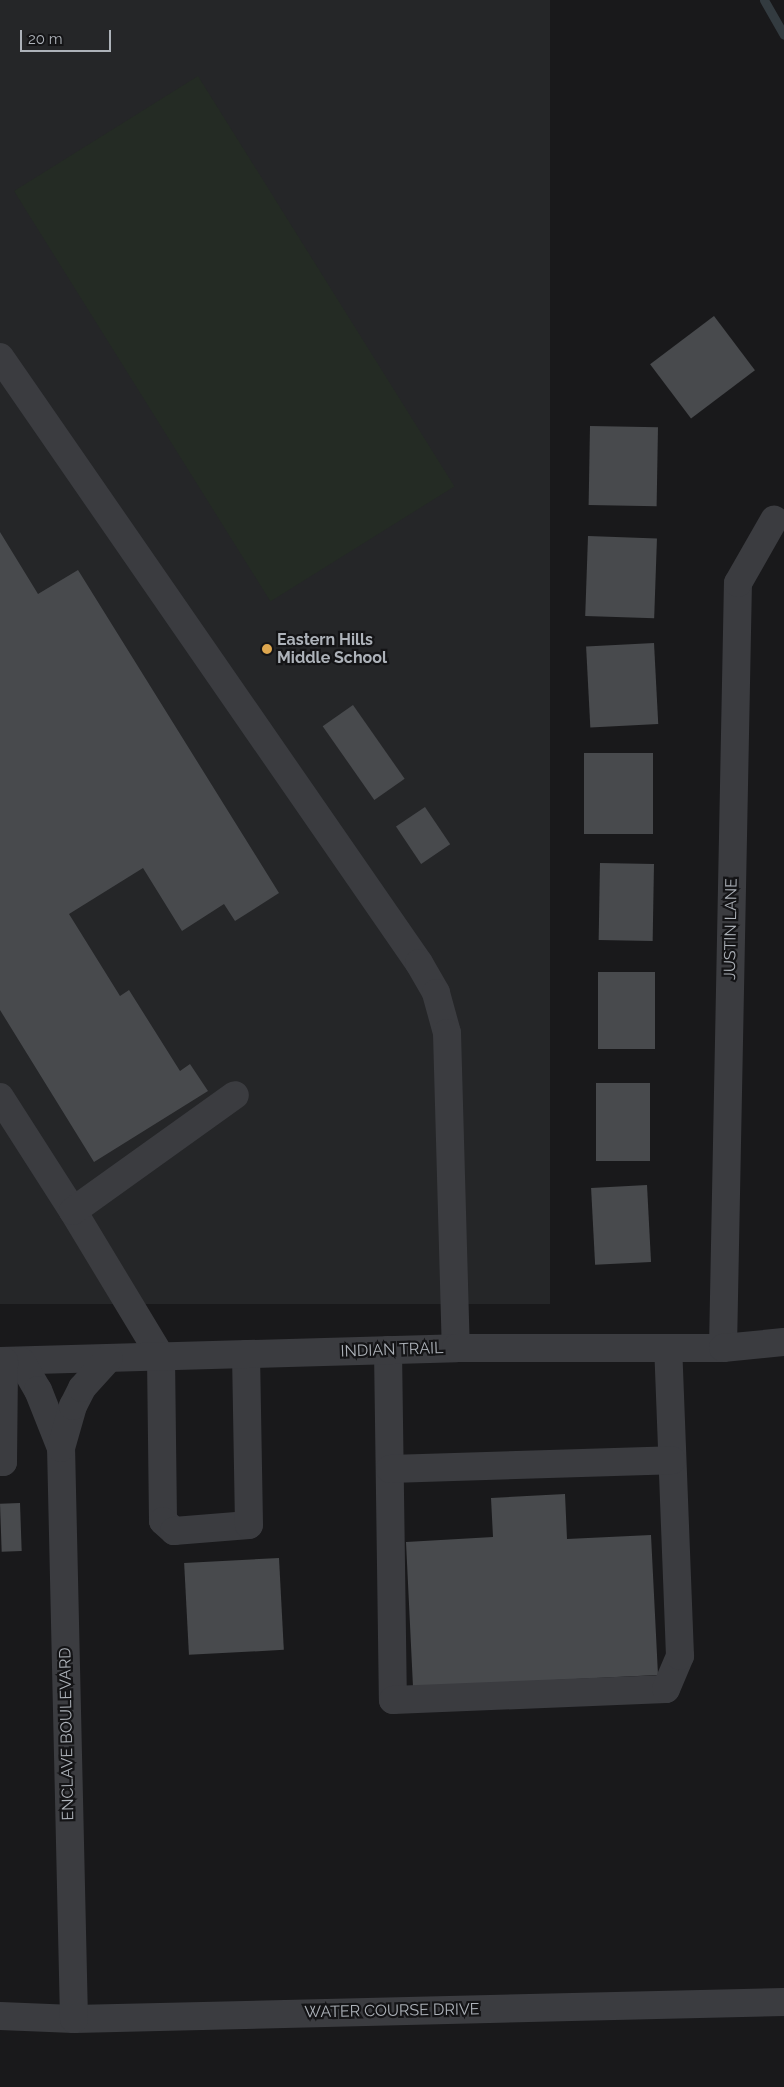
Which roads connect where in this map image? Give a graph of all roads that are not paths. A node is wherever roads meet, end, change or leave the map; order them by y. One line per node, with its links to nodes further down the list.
1 (0, 357): 7 (street)
2 (774, 520): 9 (street, JUSTIN LANE)
3 (235, 1095): 5 (street)
4 (0, 1097): 5 (street)
5 (73, 1211): 12 (street)
6 (784, 1342): 9 (street, INDIAN TRAIL)
7 (456, 1348): 8 (street, INDIAN TRAIL); 10 (street, INDIAN TRAIL)
8 (668, 1348): 9 (street, INDIAN TRAIL); 16 (street)
9 (723, 1348)
10 (388, 1350): 11 (street, INDIAN TRAIL); 18 (street)
11 (246, 1354): 12 (street, INDIAN TRAIL); 12 (street)
12 (161, 1357): 13 (street, INDIAN TRAIL)
13 (109, 1358): 14 (street, INDIAN TRAIL); 15 (street, ENCLAVE BOULEVARD)
14 (8, 1361): 15 (street, ENCLAVE BOULEVARD); 17 (street)
15 (61, 1448): 21 (street, ENCLAVE BOULEVARD)
16 (672, 1460): 18 (street); 18 (street)
17 (0, 1462)
18 (390, 1469)
19 (784, 2002): 21 (street, WATER COURSE DRIVE)
20 (0, 2016): 21 (street, WATER COURSE DRIVE)
21 (74, 2019)

